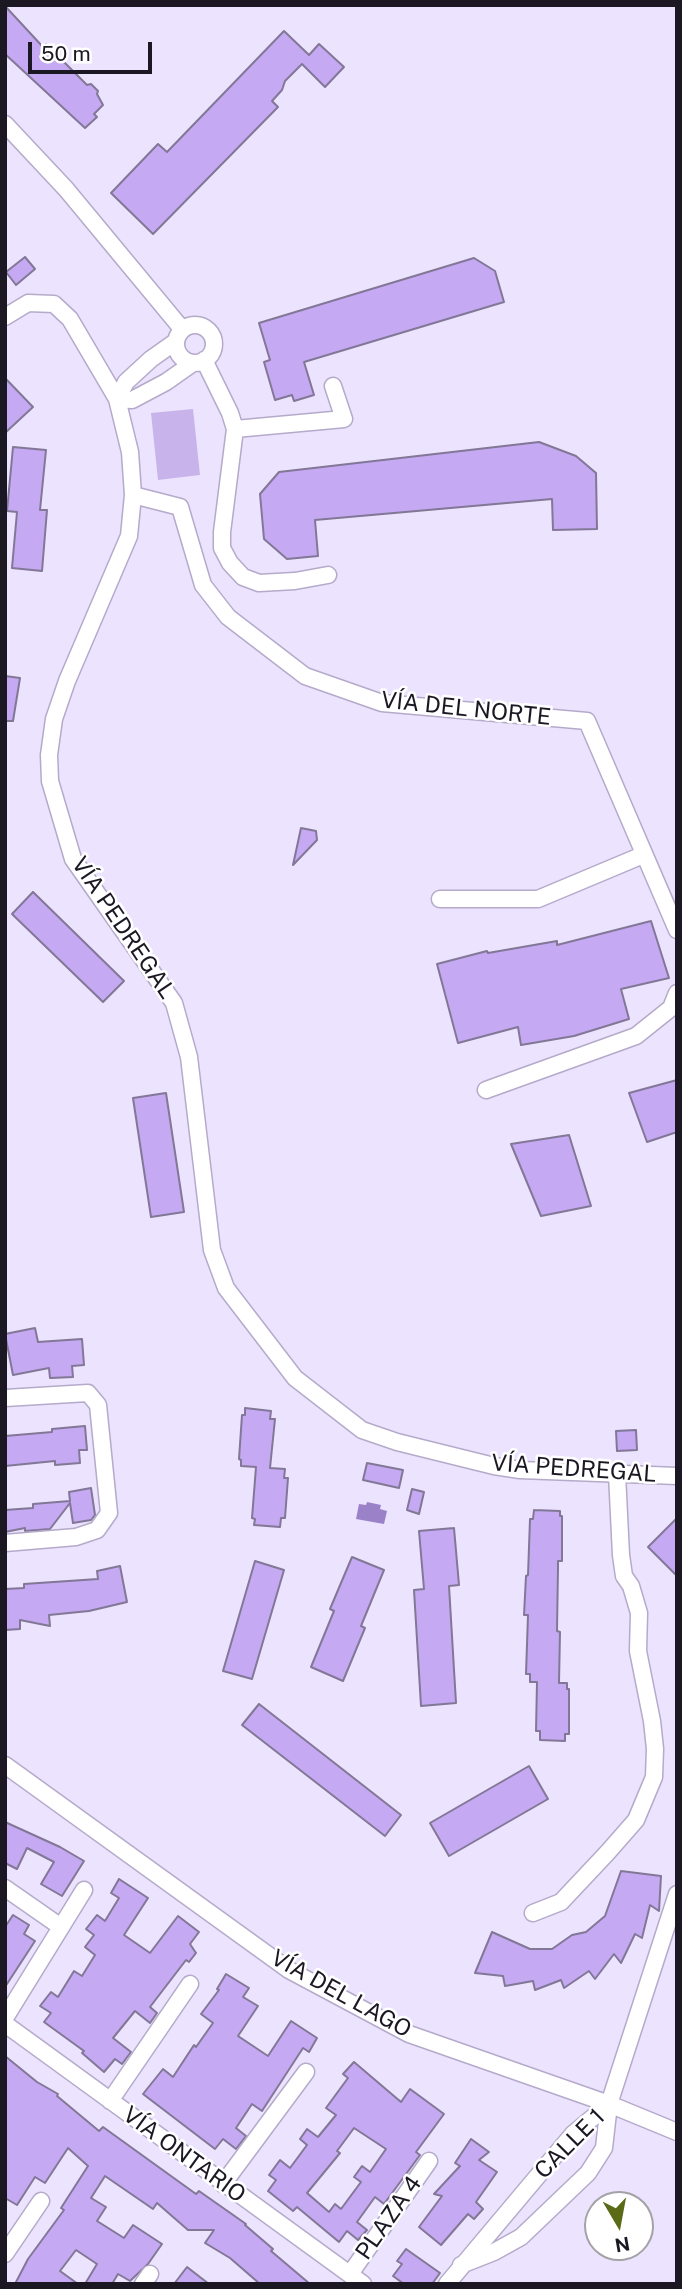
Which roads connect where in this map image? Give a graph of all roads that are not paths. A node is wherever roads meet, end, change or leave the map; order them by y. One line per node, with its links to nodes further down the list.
1 (5, 124): 3 (street)
2 (5, 317): 6 (street, VÍA PEDREGAL)
3 (179, 335): 4 (street); 4 (street); 6 (street)
4 (198, 362): 6 (street); 7 (street)
5 (333, 386): 7 (street)
6 (117, 399): 8 (street, VÍA PEDREGAL)
7 (235, 429): 9 (street)
8 (133, 495): 10 (street, VÍA DEL NORTE); 16 (street, VÍA PEDREGAL)
9 (328, 575)
10 (643, 855): 11 (street); 12 (street, VÍA DEL NORTE)
11 (440, 900)
12 (677, 930)
13 (677, 993): 14 (street)
14 (486, 1090)
15 (5, 1398): 18 (street)
16 (617, 1474): 17 (street, VÍA PEDREGAL); 23 (street)
17 (677, 1476)
18 (5, 1543)
19 (5, 1765): 30 (street, VÍA DEL LAGO)
20 (5, 1888): 24 (street)
21 (84, 1890): 24 (street)
22 (677, 1894): 30 (street)
23 (533, 1913)
24 (61, 1927): 26 (street)
25 (190, 1984): 29 (street)
26 (5, 2018)
27 (5, 2024): 29 (street, VÍA ONTARIO)
28 (306, 2072): 33 (street)
29 (110, 2101): 33 (street, VÍA ONTARIO)
30 (609, 2104): 31 (street, VÍA DEL LAGO); 36 (street, CALLE 1); 36 (street, CALLE 1)
31 (677, 2133)
32 (429, 2161): 37 (street, PLAZA 4)
33 (223, 2184): 37 (street, VÍA ONTARIO)
34 (41, 2201): 35 (street)
35 (5, 2254)
36 (461, 2265): 38 (street, CALLE 1)
37 (356, 2279)
38 (447, 2284)

